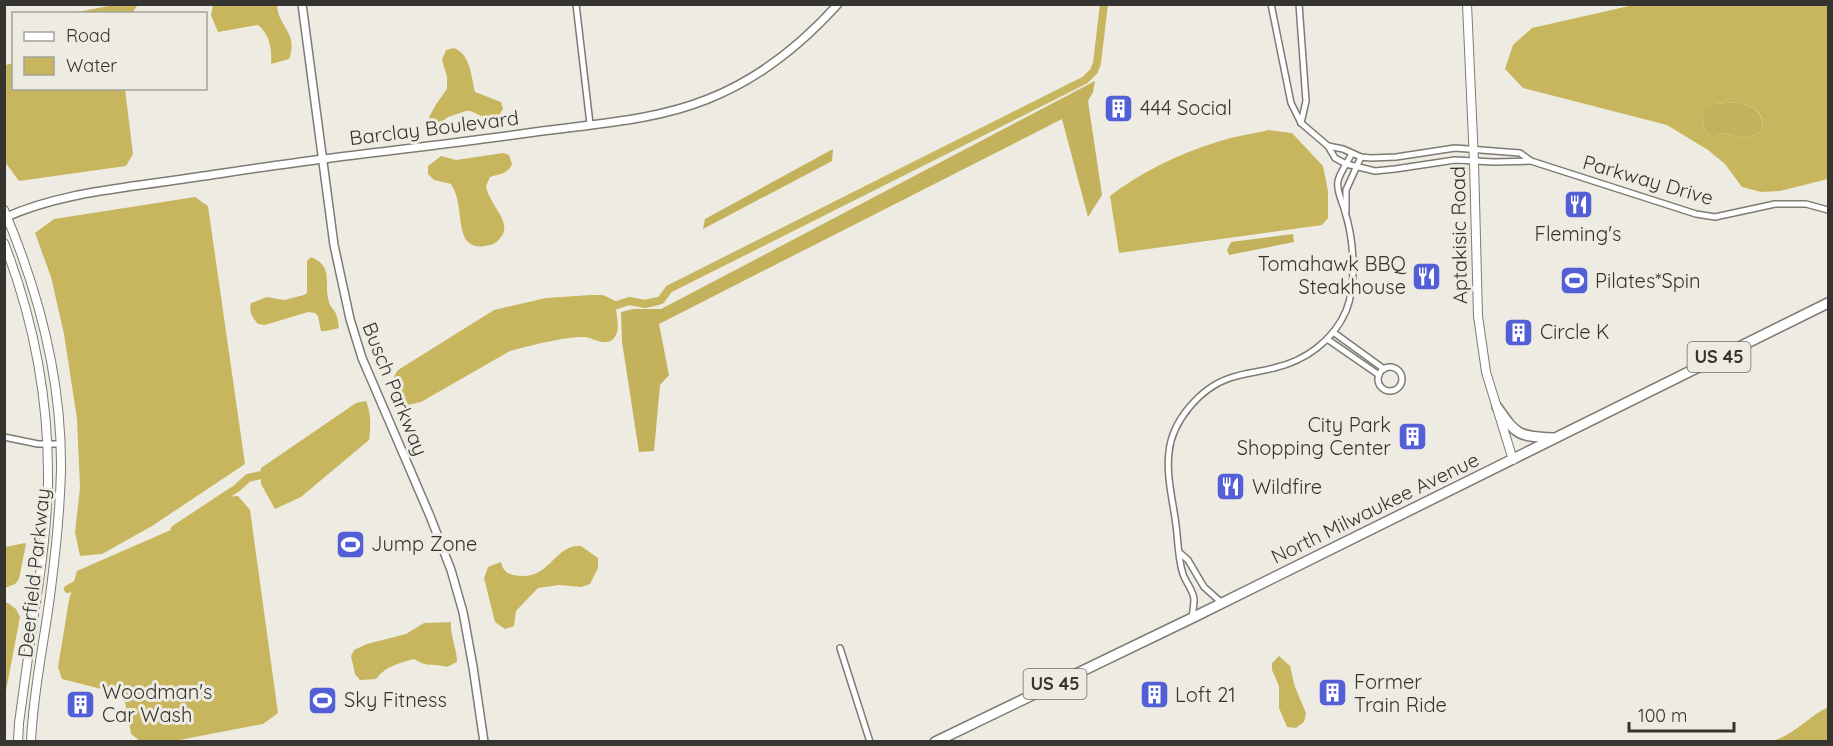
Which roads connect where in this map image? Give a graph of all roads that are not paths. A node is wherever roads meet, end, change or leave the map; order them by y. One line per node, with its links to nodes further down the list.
1 (302, 4): 13 (street, Busch Parkway)
2 (576, 4): 8 (street)
3 (838, 4): 8 (street, Barclay Boulevard)
4 (1271, 4): 7 (street, Parkway Drive)
5 (1299, 4): 7 (street)
6 (1467, 4): 10 (main road, Aptakisic Road)
7 (1301, 123): 9 (street, Parkway Drive)
8 (590, 124): 13 (street, Barclay Boulevard)
9 (1328, 146): 11 (street, Parkway Drive); 16 (street, Parkway Drive)
10 (1473, 148): 12 (street, Parkway Drive); 14 (street, Parkway Drive); 15 (main road, Aptakisic Road)
11 (1352, 153): 12 (street, Parkway Drive); 16 (street)
12 (1361, 157): 17 (street)
13 (322, 159): 20 (street, Barclay Boulevard); 39 (street, Busch Parkway)
14 (1531, 161): 15 (street, Parkway Drive); 18 (street, Parkway Drive)
15 (1474, 162): 17 (street, Parkway Drive); 27 (main road, Aptakisic Road)
16 (1346, 164): 17 (street, Parkway Drive); 19 (street)
17 (1357, 167): 19 (street)
18 (1828, 210)
19 (1346, 213): 23 (street)
20 (5, 215): 31 (main road, Deerfield Parkway)
21 (4, 243): 30 (main road, Deerfield Parkway)
22 (1828, 303): 29 (main road, North Milwaukee Avenue / US 45)
23 (1333, 332): 24 (street); 25 (street)
24 (1327, 339): 26 (street); 33 (street)
25 (1384, 369): 26 (street); 26 (street)
26 (1379, 375)
27 (1497, 407): 29 (main road); 32 (main road, Aptakisic Road)
28 (4, 436): 30 (street)
29 (1556, 438): 32 (main road, North Milwaukee Avenue / US 45)
30 (47, 444): 31 (street); 37 (main road, Deerfield Parkway)
31 (60, 444): 38 (main road, Deerfield Parkway)
32 (1513, 460): 34 (main road, North Milwaukee Avenue / US 45)
33 (1180, 553): 34 (street); 35 (street)
34 (1222, 603): 35 (main road, North Milwaukee Avenue / US 45)
35 (1192, 618): 41 (main road, North Milwaukee Avenue / US 45)
36 (840, 648): 40 (street)
37 (18, 741)
38 (31, 741)
39 (484, 741)
40 (870, 741)
41 (935, 741)

